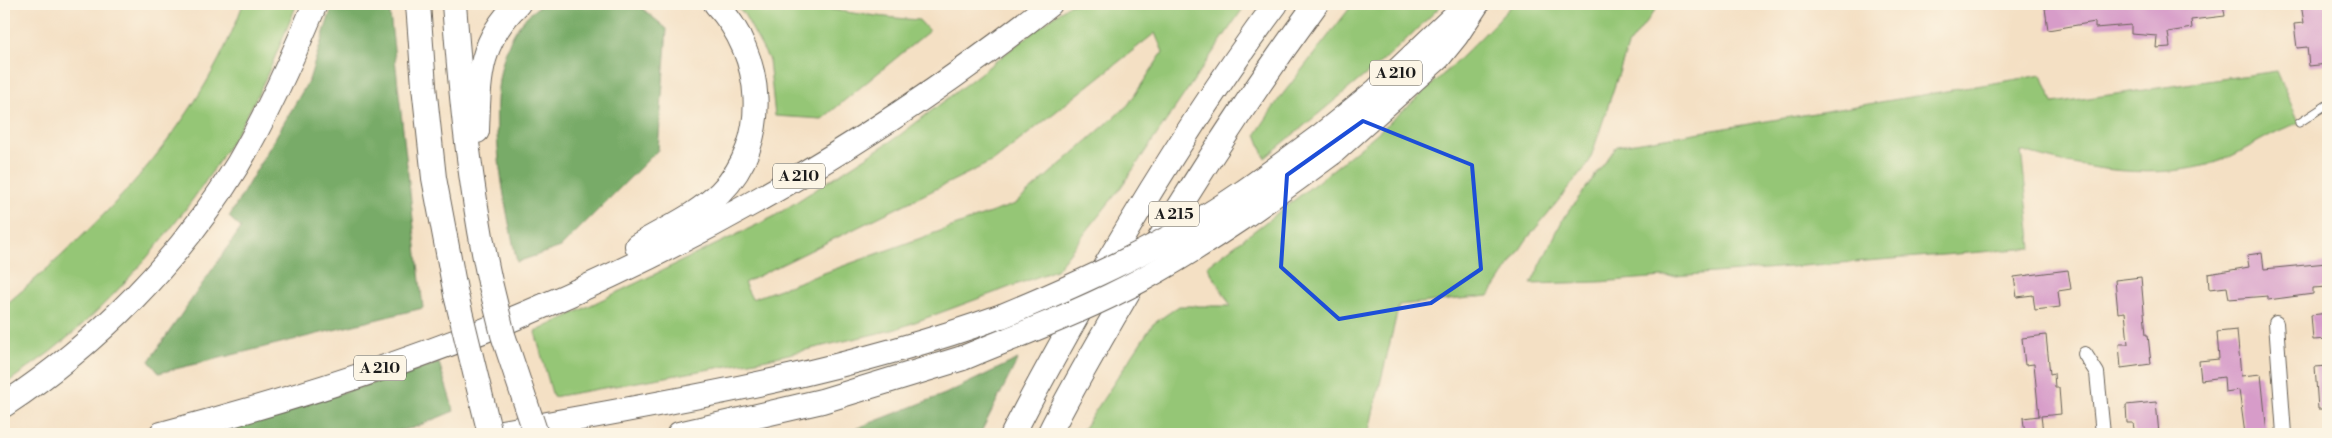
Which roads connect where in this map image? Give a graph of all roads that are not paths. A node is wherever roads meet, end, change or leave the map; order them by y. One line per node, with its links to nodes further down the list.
1 (316, 4): 18 (highway)
2 (418, 4): 20 (highway, bridge)
3 (454, 4): 14 (highway)
4 (518, 4): 14 (highway)
5 (716, 4): 15 (highway)
6 (1050, 4): 15 (highway, A 210)
7 (1276, 4): 23 (highway, A 215)
8 (1316, 4): 24 (highway, A 215)
9 (1468, 4): 13 (highway, A 210)
10 (1477, 4): 13 (highway)
11 (2328, 104): 12 (lane)
12 (2299, 123)
13 (1325, 145): 20 (highway, A 210, bridge); 22 (highway, bridge)
14 (474, 190): 21 (highway, bridge)
15 (526, 313): 19 (highway, A 210)
16 (2276, 323): 26 (street)
17 (2086, 354): 25 (street)
18 (4, 405)
19 (161, 434)
20 (491, 434)
21 (536, 434)
22 (679, 434)
23 (1013, 434)
24 (1049, 434)
25 (2103, 434)
26 (2284, 434)

